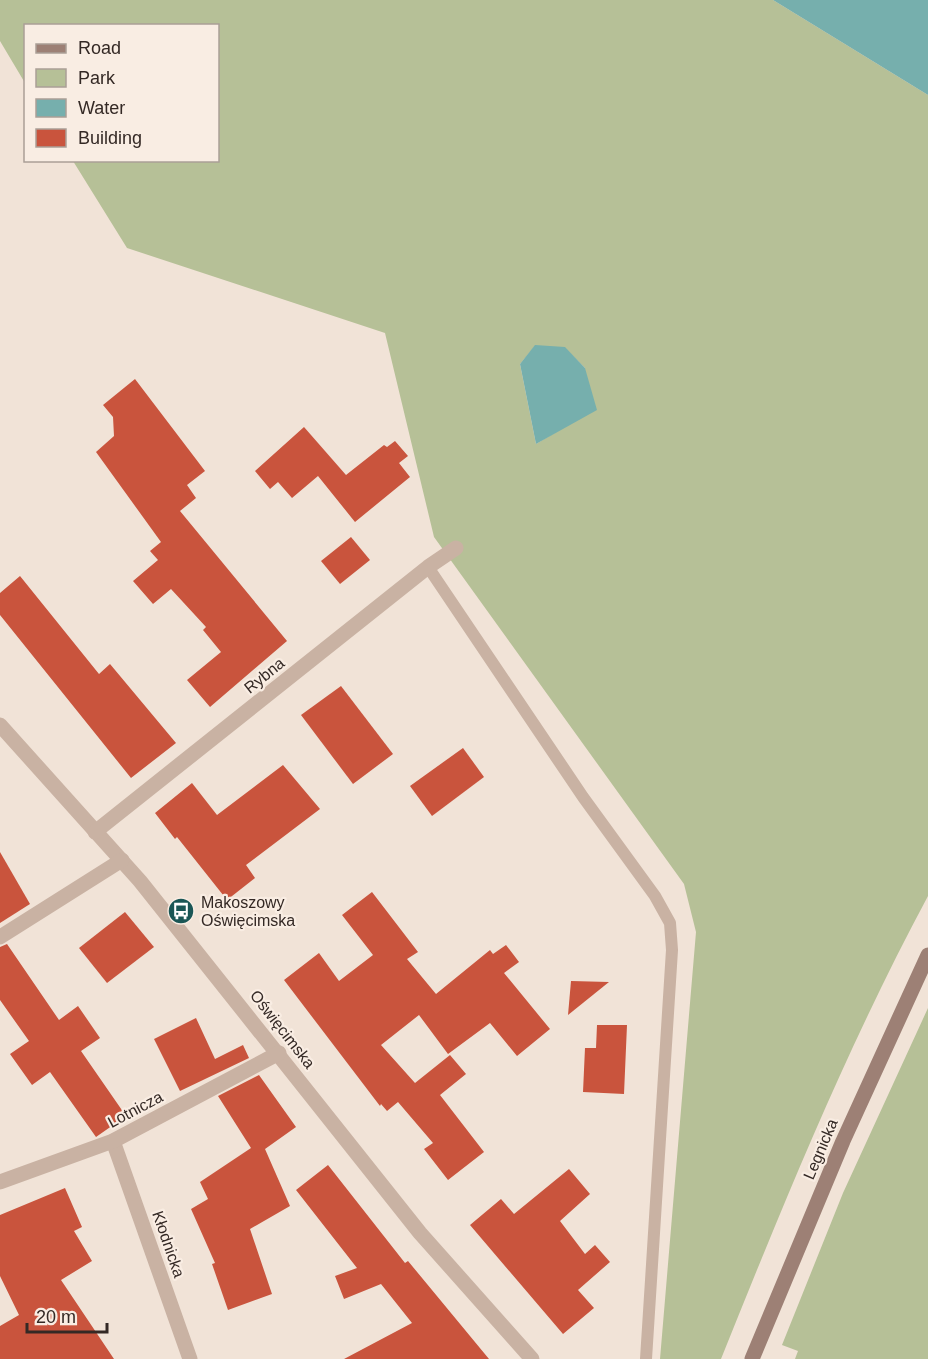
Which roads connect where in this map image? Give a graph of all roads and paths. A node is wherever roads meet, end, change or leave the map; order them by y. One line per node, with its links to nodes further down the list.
1 (456, 548): 2 (street, Rybna)
2 (428, 567): 4 (street, Rybna); 13 (lane)
3 (0, 725): 4 (street, Oświęcimska)
4 (95, 832): 5 (street, Oświęcimska)
5 (122, 860): 6 (street); 8 (street, Oświęcimska)
6 (0, 937)
7 (928, 955): 14 (main road, Legnicka)
8 (279, 1053): 9 (street, Lotnicza); 12 (street, Oświęcimska)
9 (113, 1141): 10 (street, Lotnicza); 11 (street, Kłodnicka)
10 (0, 1182)
11 (190, 1359)
12 (532, 1359)
13 (646, 1359)
14 (752, 1359)

